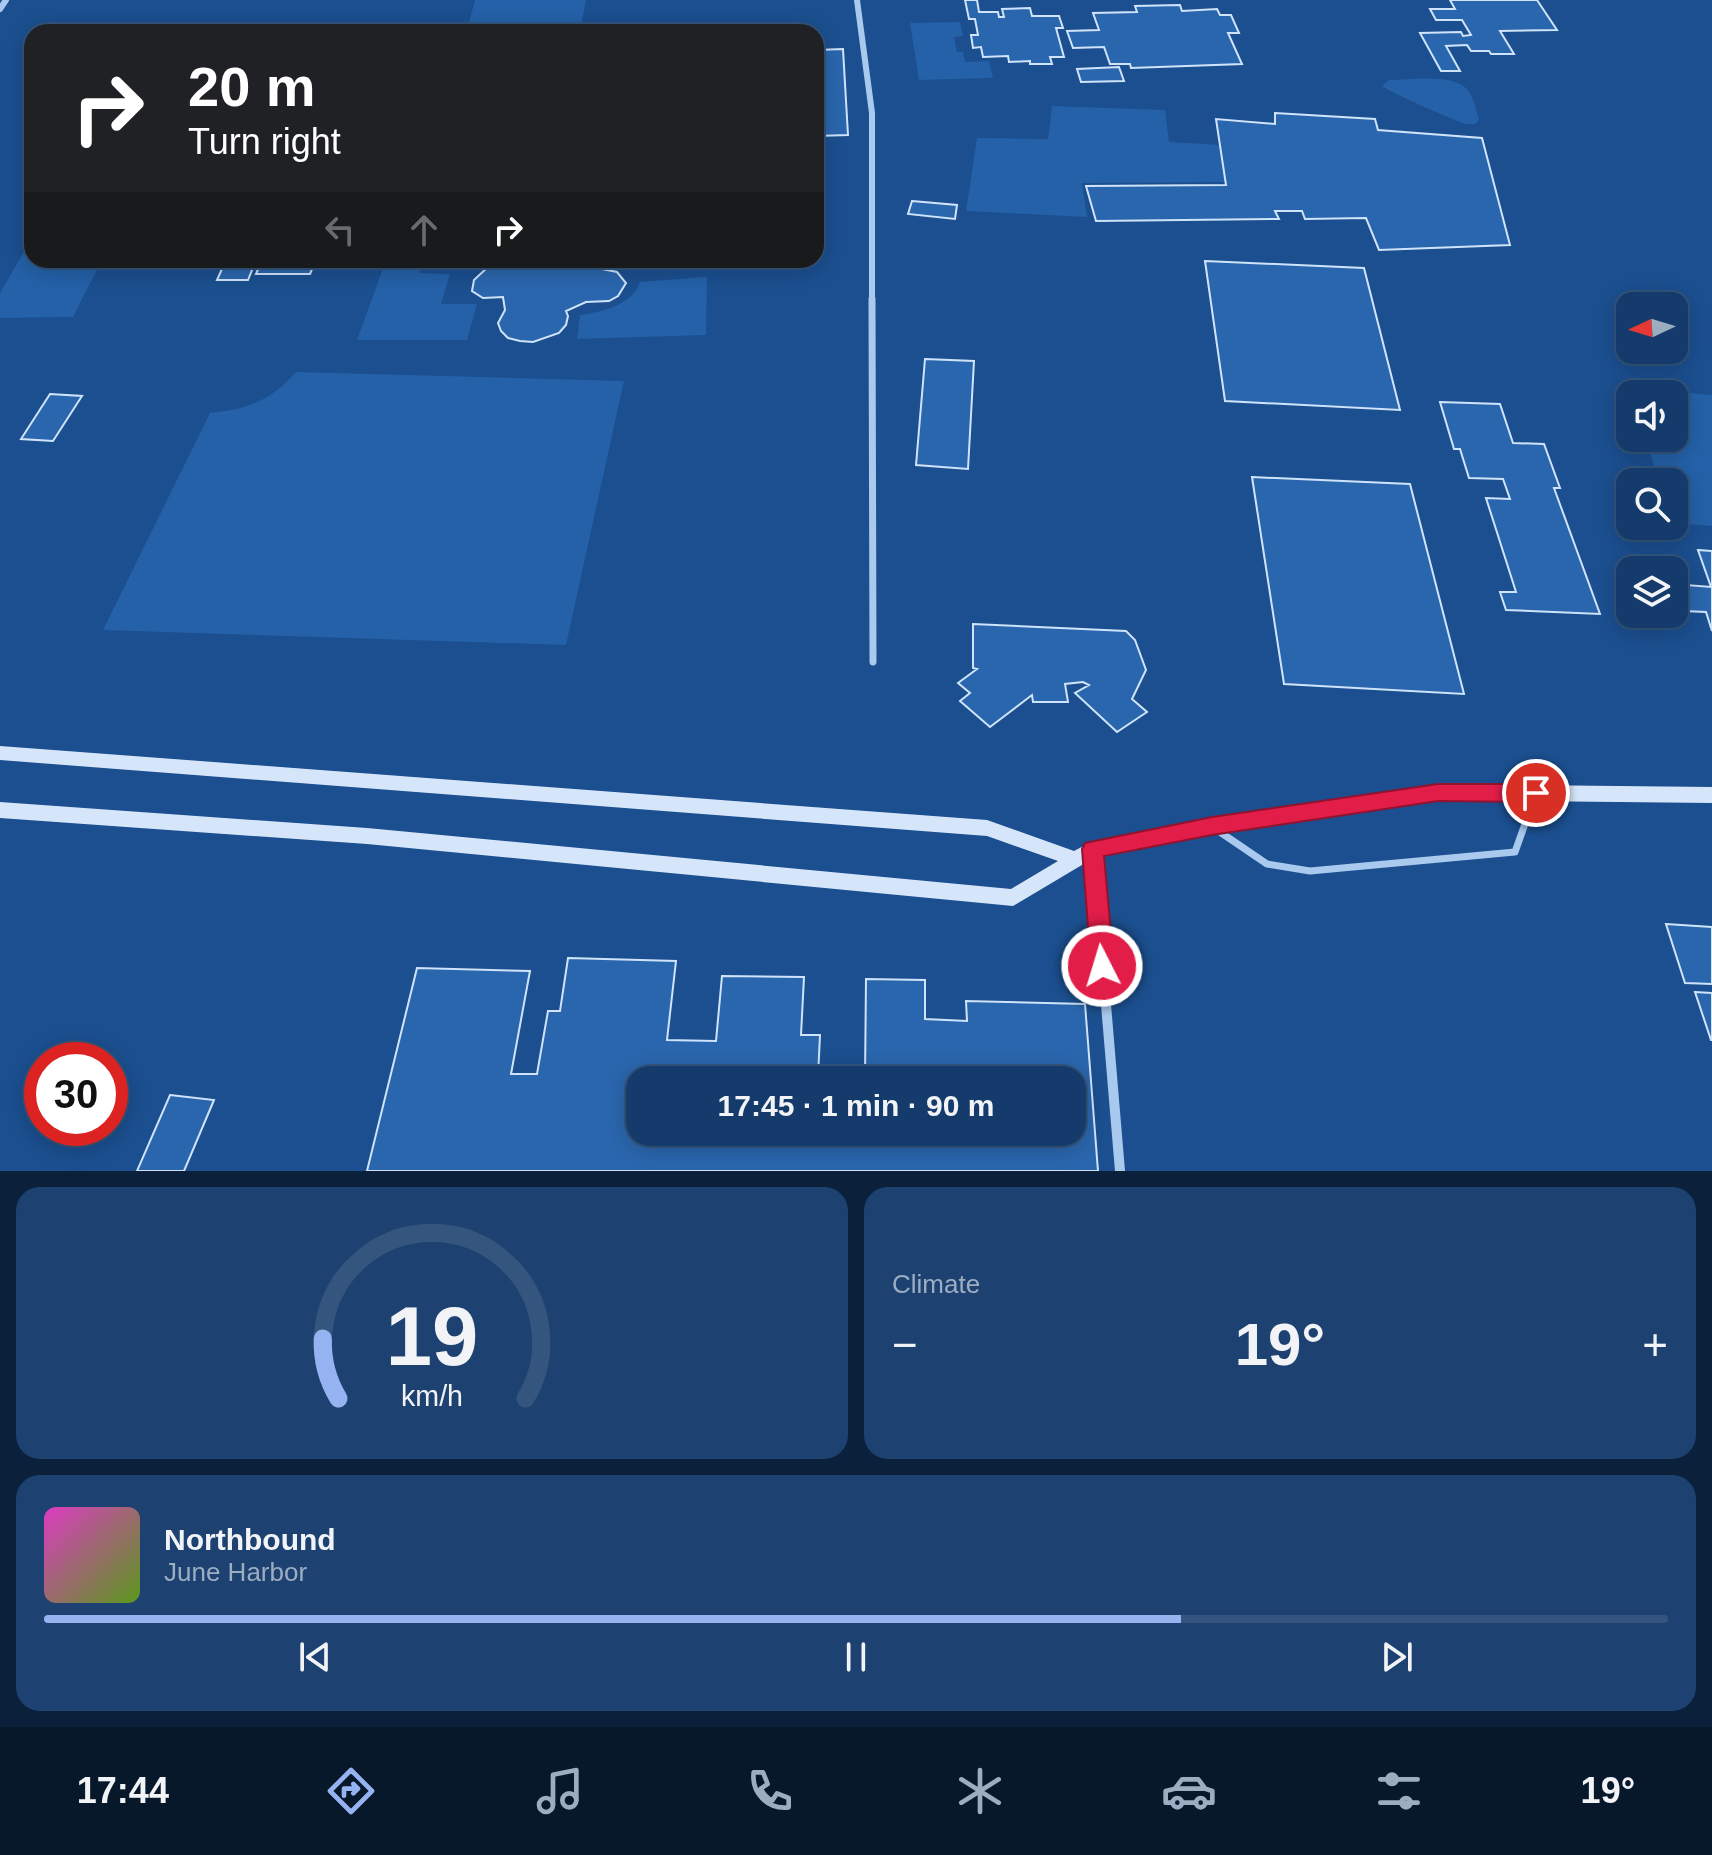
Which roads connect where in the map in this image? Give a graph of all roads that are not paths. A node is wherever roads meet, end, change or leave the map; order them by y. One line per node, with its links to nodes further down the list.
1 (6, 0): 3 (street)
2 (857, 0): 4 (street)
3 (0, 9)
4 (873, 662)
5 (0, 753): 10 (street)
6 (1536, 793): 7 (street); 9 (street); 9 (lane)
7 (1712, 795)
8 (0, 810): 10 (street)
9 (1212, 826): 10 (street)
10 (1085, 855): 11 (street)
11 (1120, 1171)

